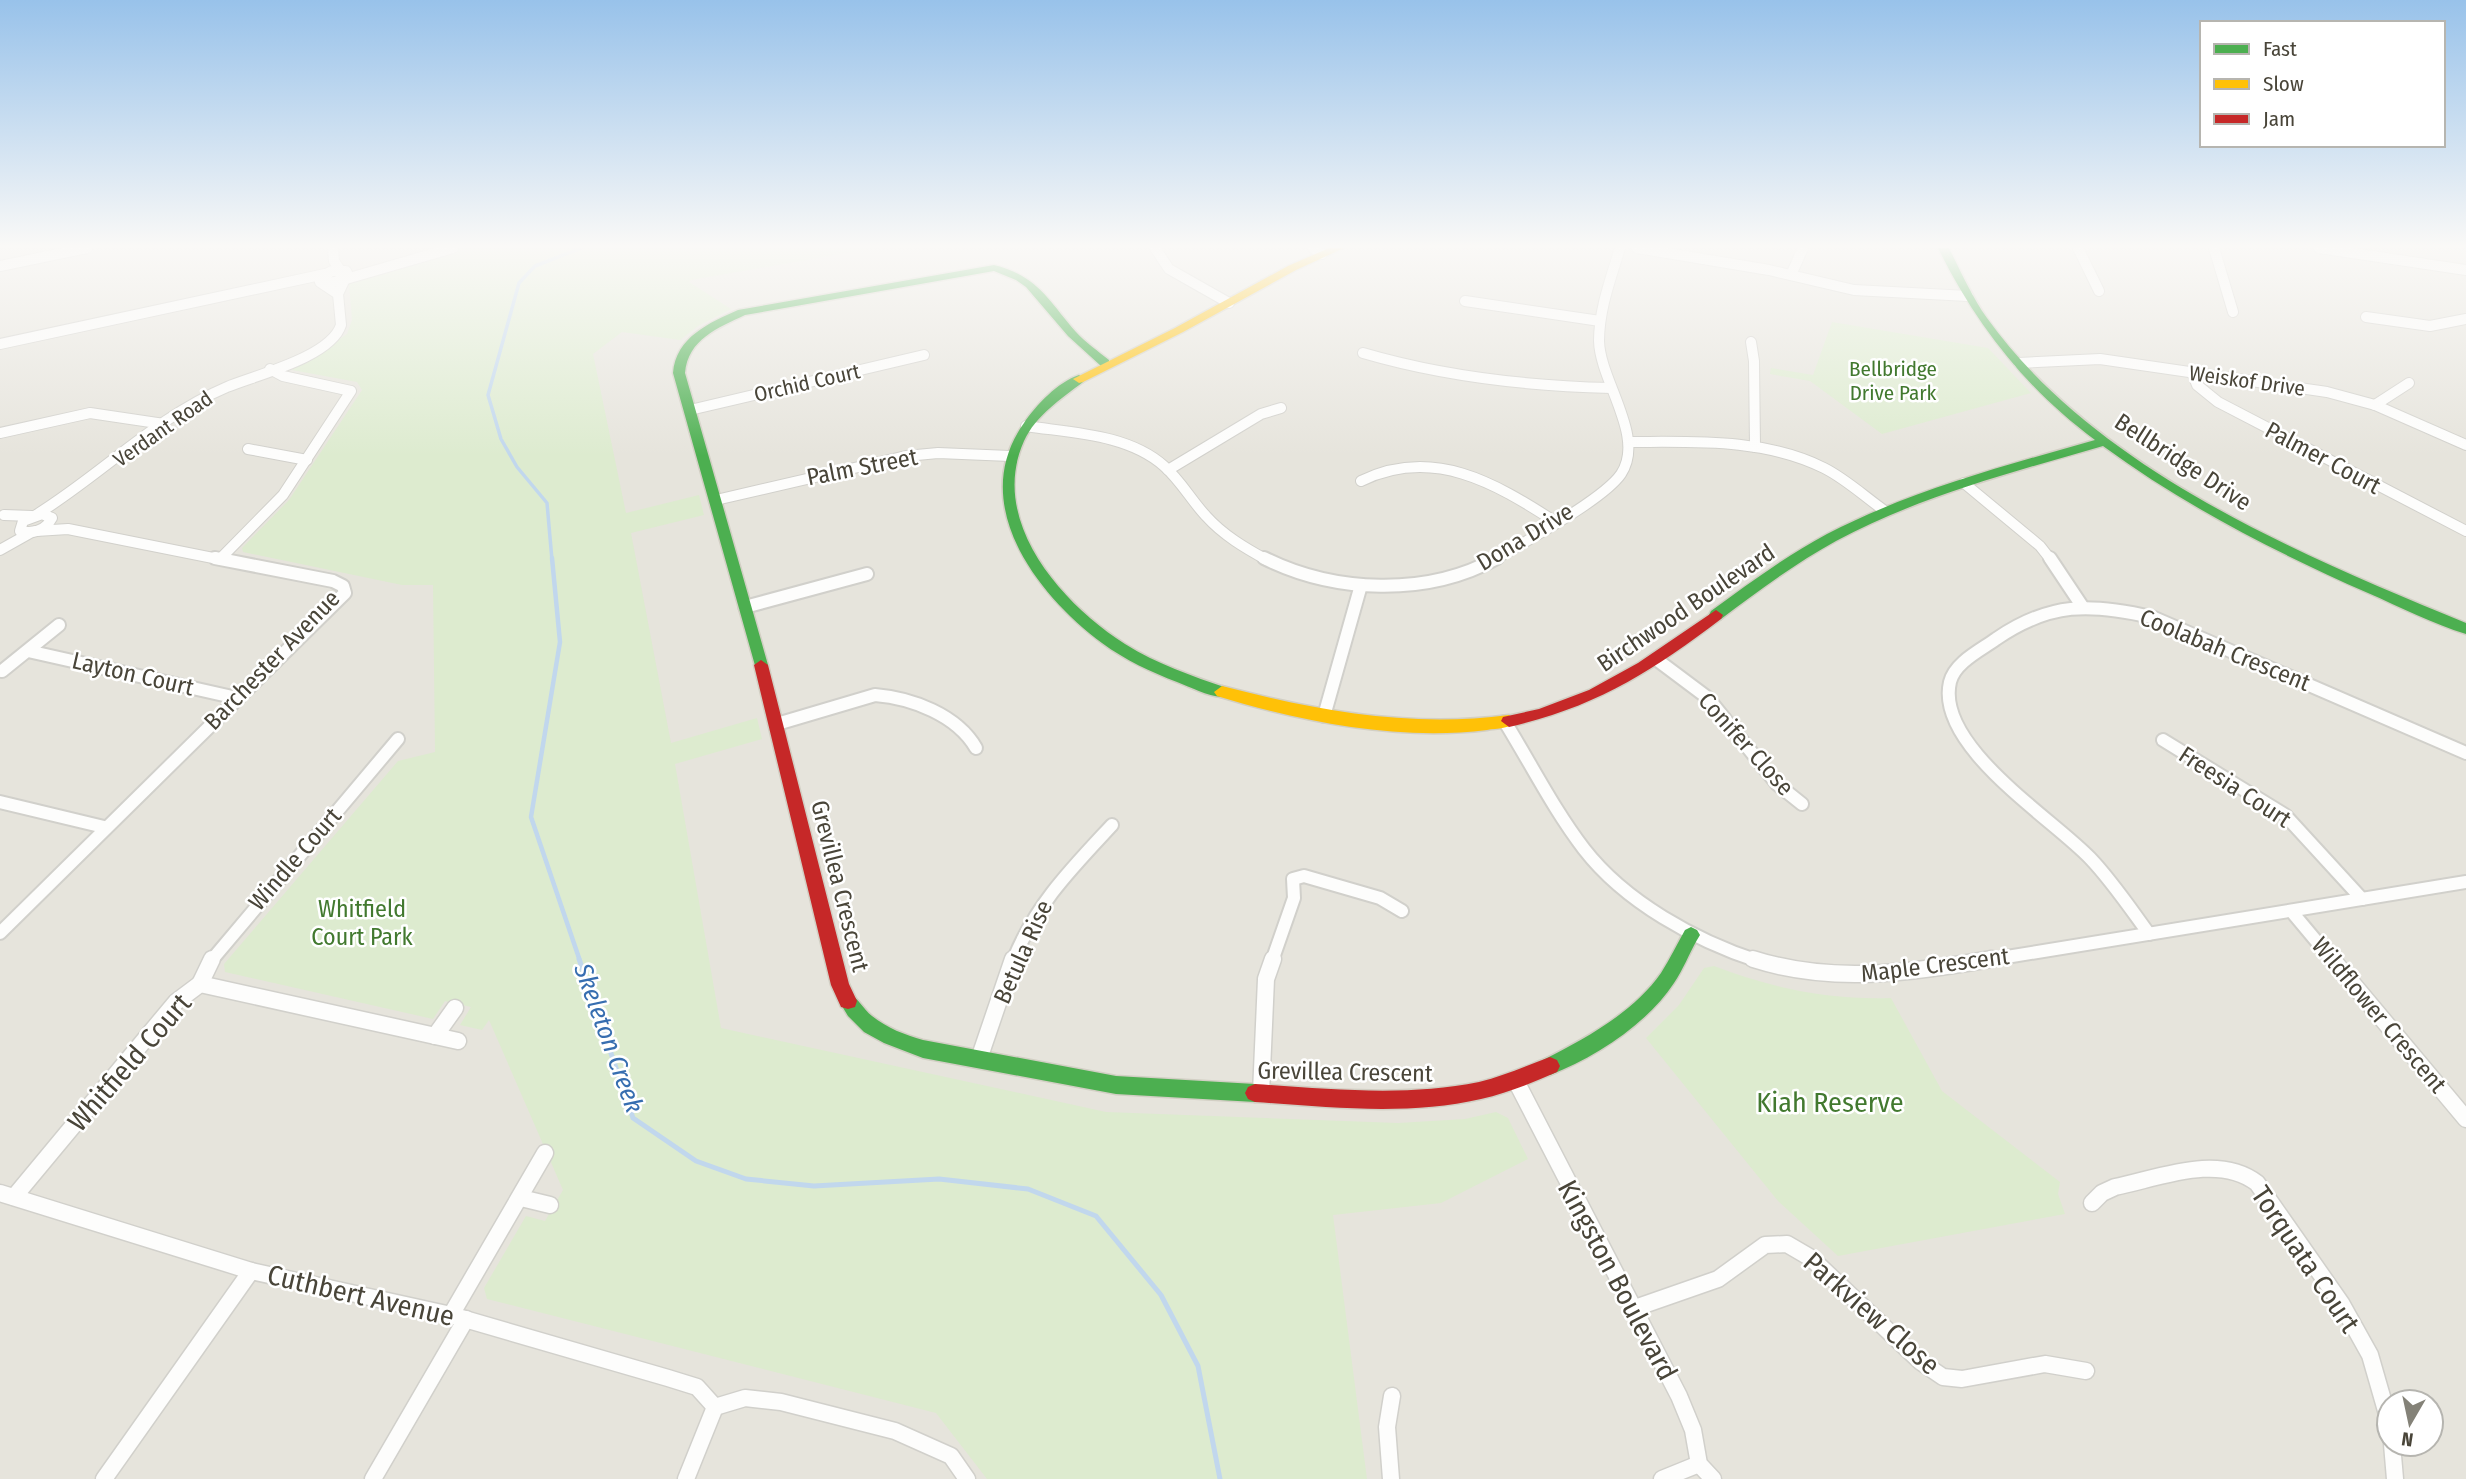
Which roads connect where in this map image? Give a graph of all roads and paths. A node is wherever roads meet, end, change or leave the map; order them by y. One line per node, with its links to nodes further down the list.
1 (130, 317): 13 (street)
2 (341, 317): 18 (street, Verdant Road)
3 (730, 317): 24 (street, Grevillea Crescent)
4 (1058, 317): 16 (street, Grevillea Crescent)
5 (1203, 317): 16 (street, Birchwood Boulevard)
6 (1576, 317): 11 (street)
7 (1601, 317): 11 (street)
8 (1982, 317): 17 (street, Bellbridge Drive)
9 (2366, 317): 10 (street)
10 (2466, 319)
11 (1600, 321): 21 (street)
12 (1751, 342): 31 (street)
13 (0, 344)
14 (1363, 353): 21 (street)
15 (924, 355): 24 (street, Orchid Court)
16 (1105, 363): 26 (street, Birchwood Boulevard)
17 (2019, 363): 19 (street, Weiskof Drive); 28 (street, Bellbridge Drive)
18 (270, 369): 25 (street, Verdant Road); 34 (street)
19 (2192, 372): 22 (street, Weiskof Drive); 47 (street, Palmer Court)
20 (2409, 383): 22 (street)
21 (1611, 388): 29 (street)
22 (2375, 405): 30 (street, Weiskof Drive)
23 (1282, 408): 35 (street)
24 (690, 410): 39 (street, Grevillea Crescent)
25 (164, 424): 27 (street); 38 (street, Verdant Road)
26 (1026, 426): 33 (street, Birchwood Boulevard); 35 (street, Dona Drive)
27 (0, 433)
28 (2107, 441): 37 (street, Birchwood Boulevard); 56 (street, Bellbridge Drive)
29 (1629, 442): 31 (street); 44 (street, Dona Drive)
30 (2466, 446)
31 (1755, 447): 40 (street)
32 (248, 449): 34 (street)
33 (1010, 456): 39 (street, Palm Street); 61 (street, Birchwood Boulevard)
34 (307, 460): 50 (street)
35 (1168, 470): 52 (street, Dona Drive)
36 (1361, 481): 44 (street)
37 (1964, 483): 40 (street, Birchwood Boulevard); 53 (street)
38 (69, 497): 42 (street, Verdant Road); 43 (street, Verdant Road)
39 (716, 500): 54 (street, Grevillea Crescent)
40 (1885, 511): 58 (street, Birchwood Boulevard)
41 (2, 514): 42 (street); 45 (street)
42 (34, 515): 43 (street); 45 (street, Verdant Road)
43 (52, 518): 46 (street, Barchester Avenue); 48 (street, Verdant Road)
44 (1553, 521): 52 (street, Dona Drive)
45 (18, 527): 48 (street); 49 (street)
46 (68, 529): 48 (street, Barchester Avenue); 50 (street, Barchester Avenue)
47 (2466, 531)
48 (34, 532): 49 (street)
49 (1, 549)
50 (220, 559): 60 (street, Barchester Avenue)
51 (867, 574): 54 (street)
52 (1361, 584): 61 (street)
53 (2082, 606): 67 (street, Coolabah Crescent); 77 (street, Coolabah Crescent)
54 (745, 607): 63 (street, Grevillea Crescent)
55 (59, 625): 57 (street, Layton Court)
56 (2466, 629)
57 (28, 651): 59 (street, Layton Court); 60 (street, Layton Court)
58 (1656, 659): 62 (street, Birchwood Boulevard); 69 (street, Conifer Close)
59 (2, 671)
60 (237, 698): 71 (street, Barchester Avenue)
61 (1324, 716): 62 (street, Birchwood Boulevard)
62 (1505, 722): 78 (street, Maple Crescent)
63 (777, 724): 66 (street); 83 (street, Grevillea Crescent)
64 (398, 739): 79 (street, Windle Court)
65 (2163, 740): 73 (street, Freesia Court)
66 (976, 748)
67 (2466, 753)
68 (0, 802): 71 (street)
69 (1802, 804)
70 (1112, 825): 83 (street, Betula Rise)
71 (104, 827): 76 (street, Barchester Avenue)
72 (2466, 882): 73 (street, Maple Crescent)
73 (2362, 899): 75 (street, Maple Crescent)
74 (1402, 911): 85 (street)
75 (2292, 912): 77 (street, Maple Crescent); 86 (street, Wildflower Crescent)
76 (0, 933)
77 (2149, 934): 78 (street, Maple Crescent)
78 (1691, 935): 84 (street, Grevillea Crescent)
79 (200, 984): 81 (street, Whitfield Court); 88 (street, Whitfield Court)
80 (455, 1008): 81 (street)
81 (435, 1036): 82 (street, Whitfield Court)
82 (458, 1041)
83 (979, 1059): 85 (street, Grevillea Crescent)
84 (1517, 1083): 85 (street, Grevillea Crescent); 93 (street, Kingston Boulevard)
85 (1261, 1093)
86 (2465, 1116)
87 (545, 1153): 89 (street)
88 (7, 1195): 92 (street, Cuthbert Avenue)
89 (522, 1198): 91 (street); 94 (street)
90 (2092, 1203): 96 (street, Torquata Court)
91 (550, 1205)
92 (251, 1270): 94 (street, Cuthbert Avenue); 101 (street)
93 (1632, 1309): 95 (street, Parkview Close); 100 (street, Kingston Boulevard)
94 (459, 1317): 98 (street, Cuthbert Avenue); 102 (street)
95 (2085, 1371)
96 (2380, 1388)
97 (1392, 1396): 105 (street)
98 (715, 1407): 103 (street); 104 (street)
99 (2393, 1458): 108 (street)
100 (1699, 1464): 106 (street); 107 (street)
101 (104, 1479)
102 (373, 1479)
103 (686, 1479)
104 (967, 1479)
105 (1391, 1479)
106 (1662, 1479)
107 (1713, 1479)
108 (2395, 1479)

